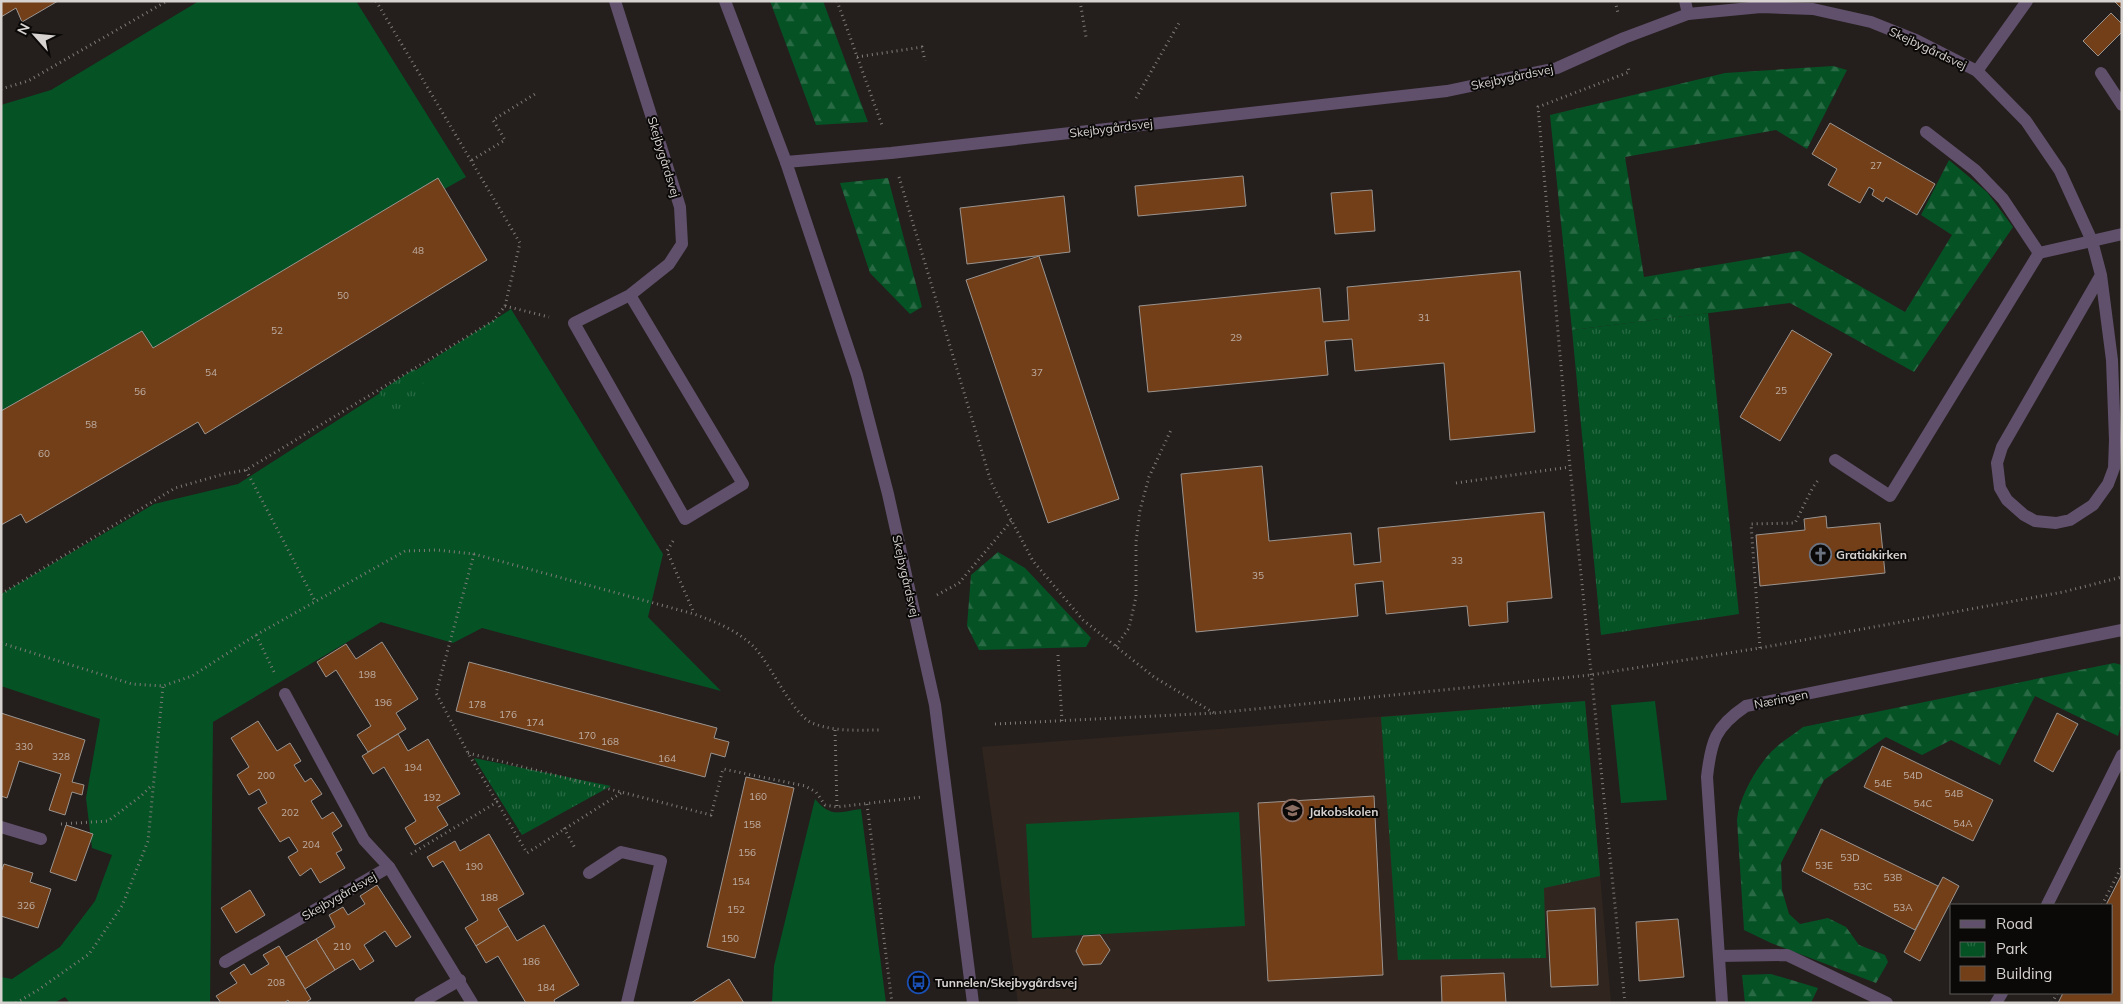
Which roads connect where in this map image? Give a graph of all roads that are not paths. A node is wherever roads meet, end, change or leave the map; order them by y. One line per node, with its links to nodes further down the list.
1 (615, 1): 14 (street, Skejbygårdsvej)
2 (725, 1): 9 (street, Skejbygårdsvej)
3 (2027, 1): 5 (street)
4 (1686, 7): 5 (street, Skejbygårdsvej); 9 (street, Skejbygårdsvej)
5 (1977, 71): 11 (street, Skejbygårdsvej)
6 (2101, 73): 7 (street)
7 (2120, 99)
8 (1926, 132): 12 (street)
9 (786, 162): 30 (street, Skejbygårdsvej)
10 (2122, 234): 11 (street)
11 (2092, 241): 12 (street); 13 (street, Skejbygårdsvej)
12 (2039, 253): 15 (street)
13 (2101, 275): 13 (street, Skejbygårdsvej)
14 (630, 295): 14 (street, Skejbygårdsvej)
15 (1835, 460)
16 (2122, 630): 24 (street, Næringen)
17 (285, 694): 21 (street)
18 (2122, 755): 23 (street)
19 (1, 827): 20 (street)
20 (41, 839)
21 (389, 867): 25 (street, Skejbygårdsvej); 26 (street, Skejbygårdsvej)
22 (589, 873): 29 (street)
23 (2048, 904)
24 (1719, 956): 31 (street, Næringen); 32 (street)
25 (225, 962)
26 (460, 980): 27 (street); 28 (street, Skejbygårdsvej)
27 (420, 1003)
28 (472, 1003)
29 (628, 1003)
30 (973, 1003)
31 (1722, 1003)
32 (1887, 1003)

